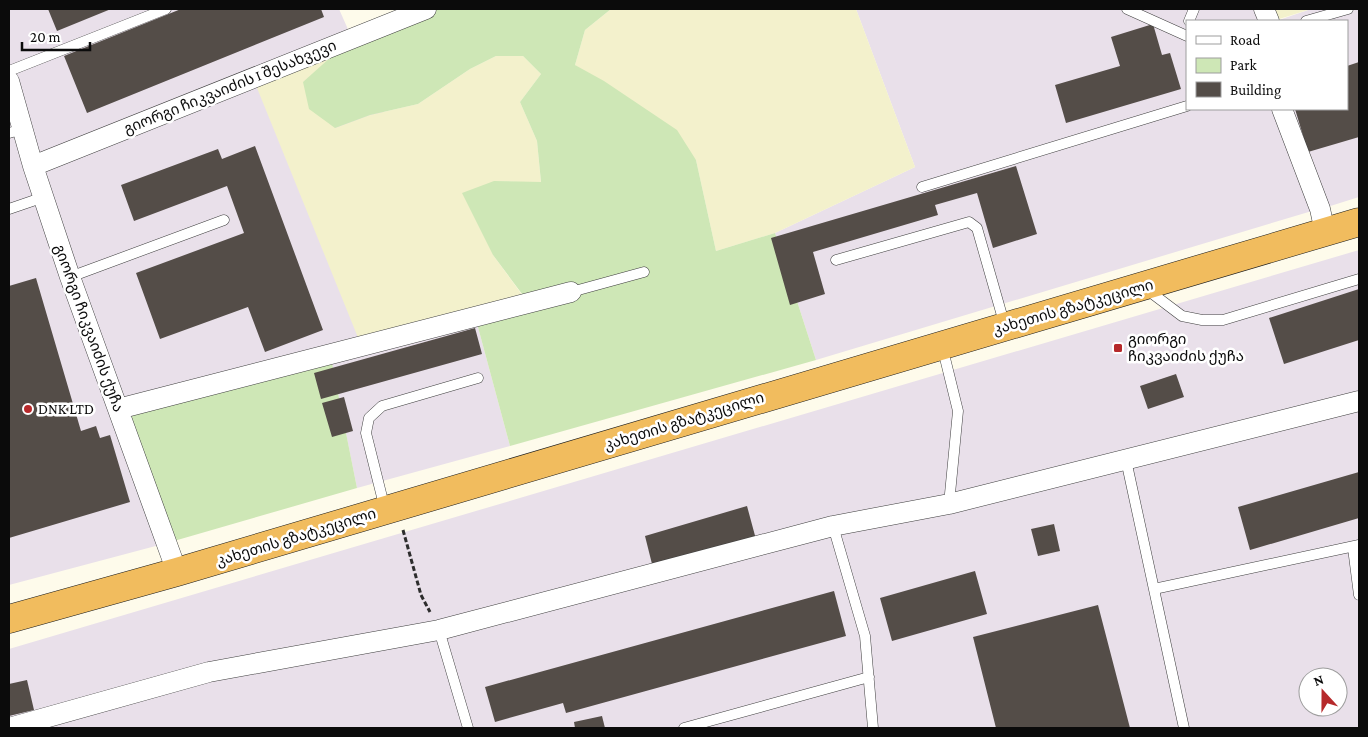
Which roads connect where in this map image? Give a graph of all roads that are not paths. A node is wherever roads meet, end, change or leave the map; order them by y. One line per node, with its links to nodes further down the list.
1 (166, 9): 7 (lane)
2 (426, 9): 12 (street, გიორგი ჩიკვაიძის I შესახვევი)
3 (1127, 9): 6 (lane)
4 (1348, 9): 5 (lane)
5 (1310, 20)
6 (1185, 32)
7 (9, 71)
8 (9, 81): 11 (street, გიორგი ჩიკვაიძის ქუჩა)
9 (1186, 106): 13 (lane)
10 (1282, 110): 18 (street)
11 (16, 131): 12 (street, გიორგი ჩიკვაიძის ქუჩა)
12 (33, 166): 14 (street, გიორგი ჩიკვაიძის ქუჩა)
13 (922, 187)
14 (44, 197): 15 (lane); 21 (street, გიორგი ჩიკვაიძის ქუჩა)
15 (9, 209)
16 (224, 220): 21 (lane)
17 (1359, 222): 18 (highway, კახეთის გზატკეცილი)
18 (1325, 232): 23 (highway, კახეთის გზატკეცილი)
19 (836, 260): 25 (lane)
20 (644, 272): 24 (lane)
21 (70, 277): 29 (street, გიორგი ჩიკვაიძის ქუჩა)
22 (1359, 279): 23 (lane)
23 (1143, 286): 25 (highway, კახეთის გზატკეცილი)
24 (571, 292): 29 (street)
25 (1005, 327): 26 (highway, კახეთის გზატკეცილი)
26 (942, 345): 31 (lane); 32 (highway, კახეთის გზატკეცილი)
27 (478, 378): 32 (lane)
28 (1359, 401): 30 (street)
29 (118, 409): 35 (street, გიორგი ჩიკვაიძის ქუჩა)
30 (1126, 460): 31 (street); 36 (lane)
31 (949, 504): 33 (street)
32 (390, 508): 35 (highway, კახეთის გზატკეცილი)
33 (833, 526): 39 (street); 40 (lane)
34 (1356, 546): 36 (lane); 37 (lane)
35 (178, 572): 38 (highway, კახეთის გზატკეცილი)
36 (1154, 589): 45 (lane)
37 (1359, 595)
38 (9, 619)
39 (439, 630): 41 (street); 42 (lane)
40 (869, 677): 43 (lane); 44 (lane)
41 (9, 728)
42 (468, 728)
43 (684, 728)
44 (873, 728)
45 (1184, 728)

